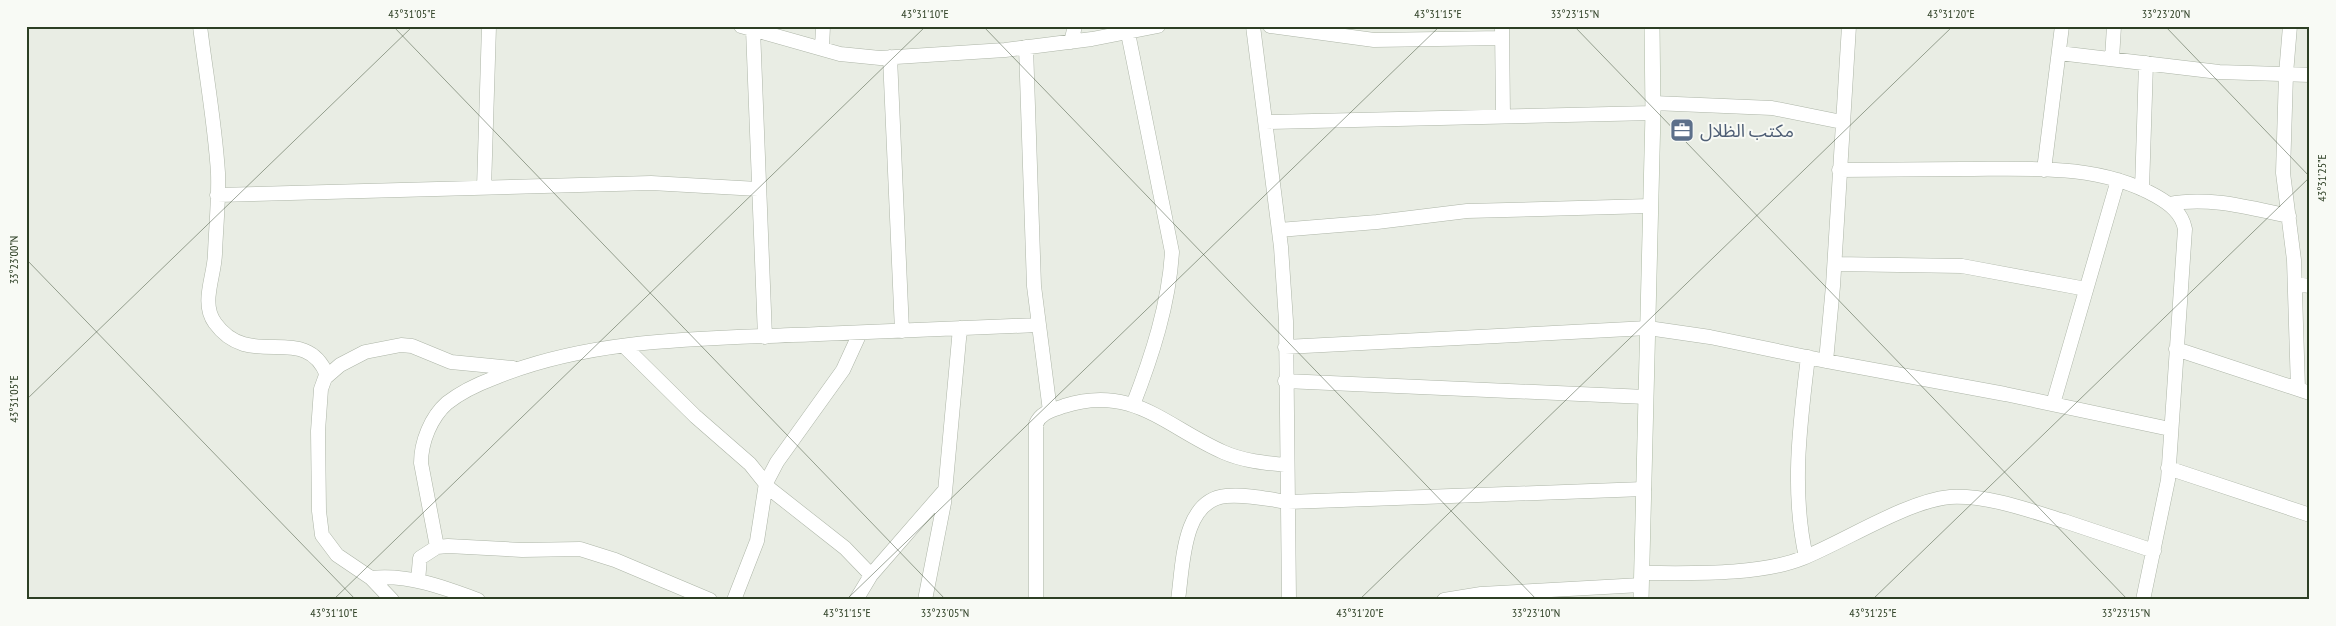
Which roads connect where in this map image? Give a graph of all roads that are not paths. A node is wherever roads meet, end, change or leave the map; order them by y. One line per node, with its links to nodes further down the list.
1 (200, 26): 35 (street)
2 (489, 26): 32 (street)
3 (823, 26): 18 (street)
4 (1075, 26): 16 (street)
5 (1158, 26): 15 (street)
6 (1253, 26): 27 (street)
7 (1270, 26): 14 (street)
8 (1652, 26): 25 (street)
9 (1849, 26): 28 (street)
10 (2062, 26): 19 (street)
11 (2114, 26): 21 (street)
12 (2290, 26): 23 (street)
13 (747, 28): 18 (street); 33 (street)
14 (1502, 32): 26 (street)
15 (1128, 33): 16 (street); 61 (street)
16 (1071, 42): 17 (street)
17 (1026, 47): 20 (street); 44 (street)
18 (822, 48): 20 (street)
19 (2058, 53): 21 (street); 30 (street)
20 (890, 57): 47 (street)
21 (2112, 59): 22 (street)
22 (2146, 63): 23 (street); 34 (street)
23 (2286, 74): 24 (street); 38 (street)
24 (2310, 75)
25 (1653, 108): 26 (street); 28 (street); 37 (street)
26 (1503, 116): 27 (street)
27 (1266, 122): 39 (street)
28 (1842, 122): 29 (street)
29 (1840, 170): 30 (street); 40 (street)
30 (2044, 170): 31 (street)
31 (2118, 180): 34 (street); 43 (street)
32 (484, 188): 33 (street); 35 (street)
33 (758, 189): 49 (street)
34 (2142, 189): 36 (street)
35 (217, 195): 56 (street)
36 (2169, 204): 38 (street); 52 (street)
37 (1650, 206): 39 (street); 46 (street)
38 (2289, 216): 41 (street)
39 (1279, 230): 51 (street)
40 (1834, 264): 43 (street); 54 (street)
41 (2295, 284): 42 (street); 58 (street)
42 (2310, 286)
43 (2086, 289): 60 (street)
44 (1038, 325): 45 (street); 62 (street)
45 (960, 328): 47 (street); 67 (street)
46 (1648, 328): 51 (street); 53 (street); 59 (street)
47 (902, 331): 48 (street)
48 (860, 333): 49 (street); 66 (street)
49 (765, 336): 50 (street)
50 (624, 346): 55 (street); 66 (street)
51 (1285, 347): 57 (street)
52 (2176, 348): 58 (street); 63 (street)
53 (1808, 357): 54 (street); 73 (street)
54 (1826, 361): 60 (street)
55 (516, 369): 56 (street); 71 (street)
56 (327, 375): 75 (street)
57 (1286, 381): 59 (street); 64 (street)
58 (2304, 391)
59 (1646, 397): 68 (street)
60 (2053, 404): 63 (street)
61 (1133, 405): 62 (street); 64 (street)
62 (1050, 411): 84 (street)
63 (2170, 428): 65 (street)
64 (1287, 465): 69 (street)
65 (2168, 468): 70 (street); 72 (street)
66 (766, 484): 74 (street); 81 (street)
67 (945, 490): 74 (street); 83 (street)
68 (1644, 490): 69 (street); 77 (street)
69 (1288, 502): 85 (street); 86 (street)
70 (2310, 515)
71 (437, 547): 76 (street); 80 (street)
72 (2154, 551): 73 (street); 88 (street)
73 (1806, 556): 77 (street)
74 (871, 574): 82 (street)
75 (371, 578): 76 (street); 78 (street)
76 (418, 581): 79 (street)
77 (1641, 586): 87 (street)
78 (392, 600)
79 (478, 600)
80 (710, 600)
81 (734, 600)
82 (856, 600)
83 (926, 600)
84 (1036, 600)
85 (1178, 600)
86 (1289, 600)
87 (1444, 600)
88 (2143, 600)

